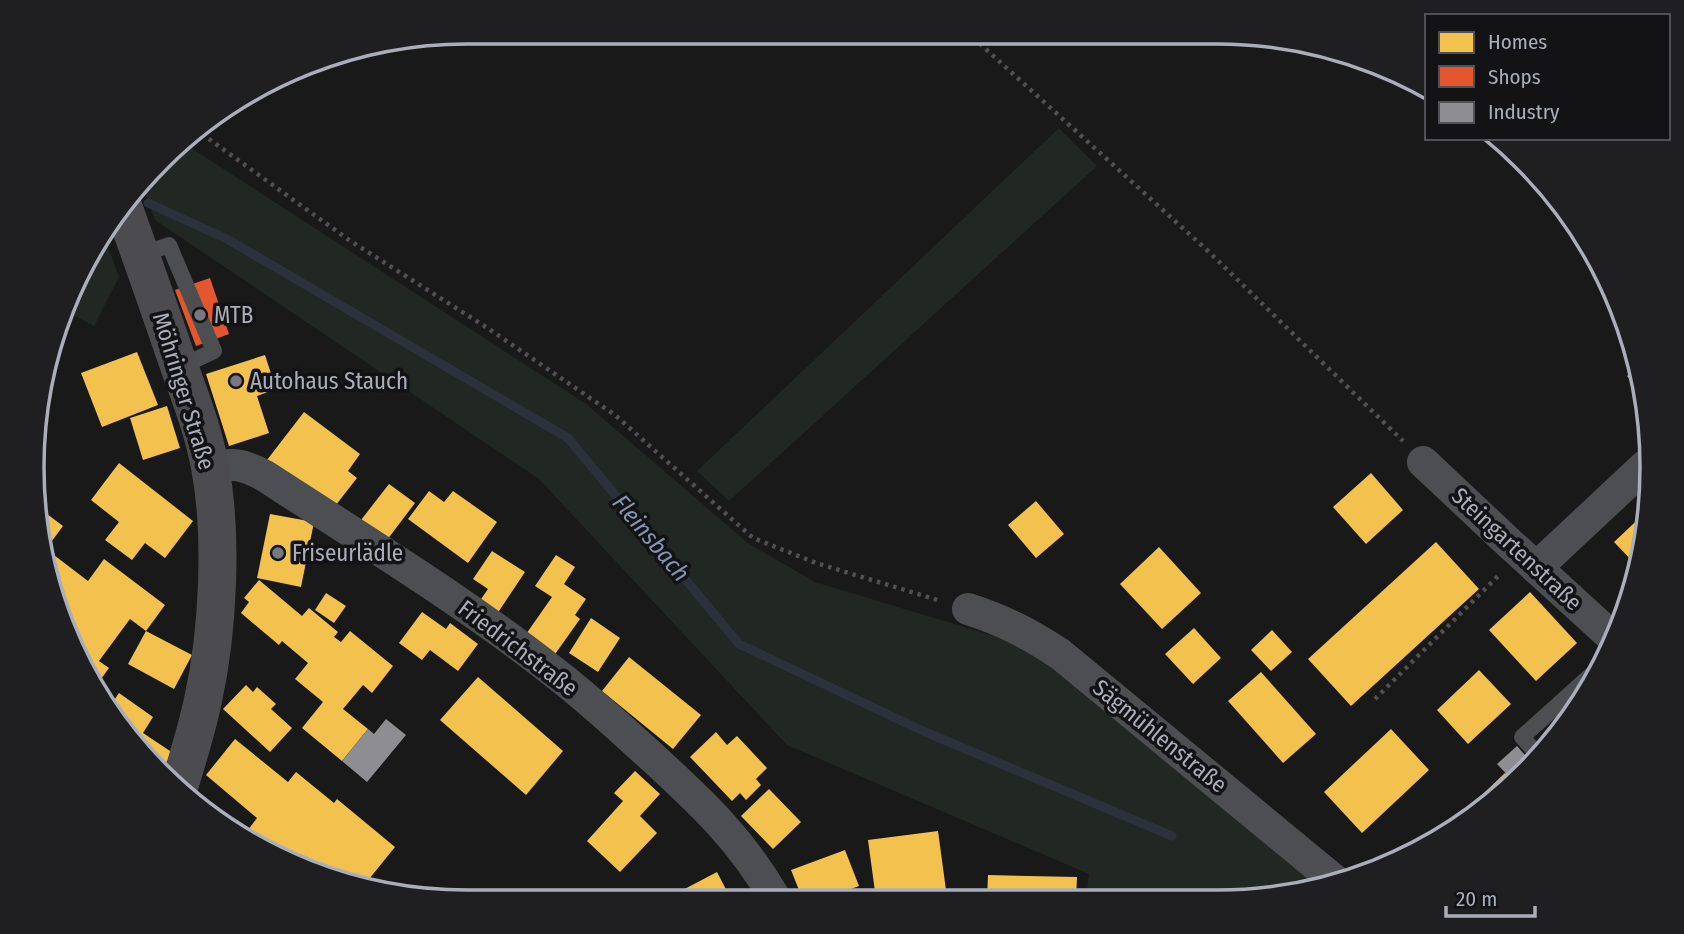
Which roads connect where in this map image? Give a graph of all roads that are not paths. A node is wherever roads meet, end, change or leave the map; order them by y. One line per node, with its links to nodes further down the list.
1 (126, 216): 3 (main road, Möhringer Straße)
2 (1423, 461): 5 (street, Steingartenstraße)
3 (210, 467): 10 (main road, Möhringer Straße); 12 (street, Friedrichstraße)
4 (1640, 470): 5 (street)
5 (1528, 561): 7 (street, Steingartenstraße)
6 (968, 609): 11 (street, Sägmühlenstraße)
7 (1607, 632)
8 (1580, 685): 9 (lane)
9 (1532, 749)
10 (181, 779)
11 (1329, 875)
12 (770, 890)

